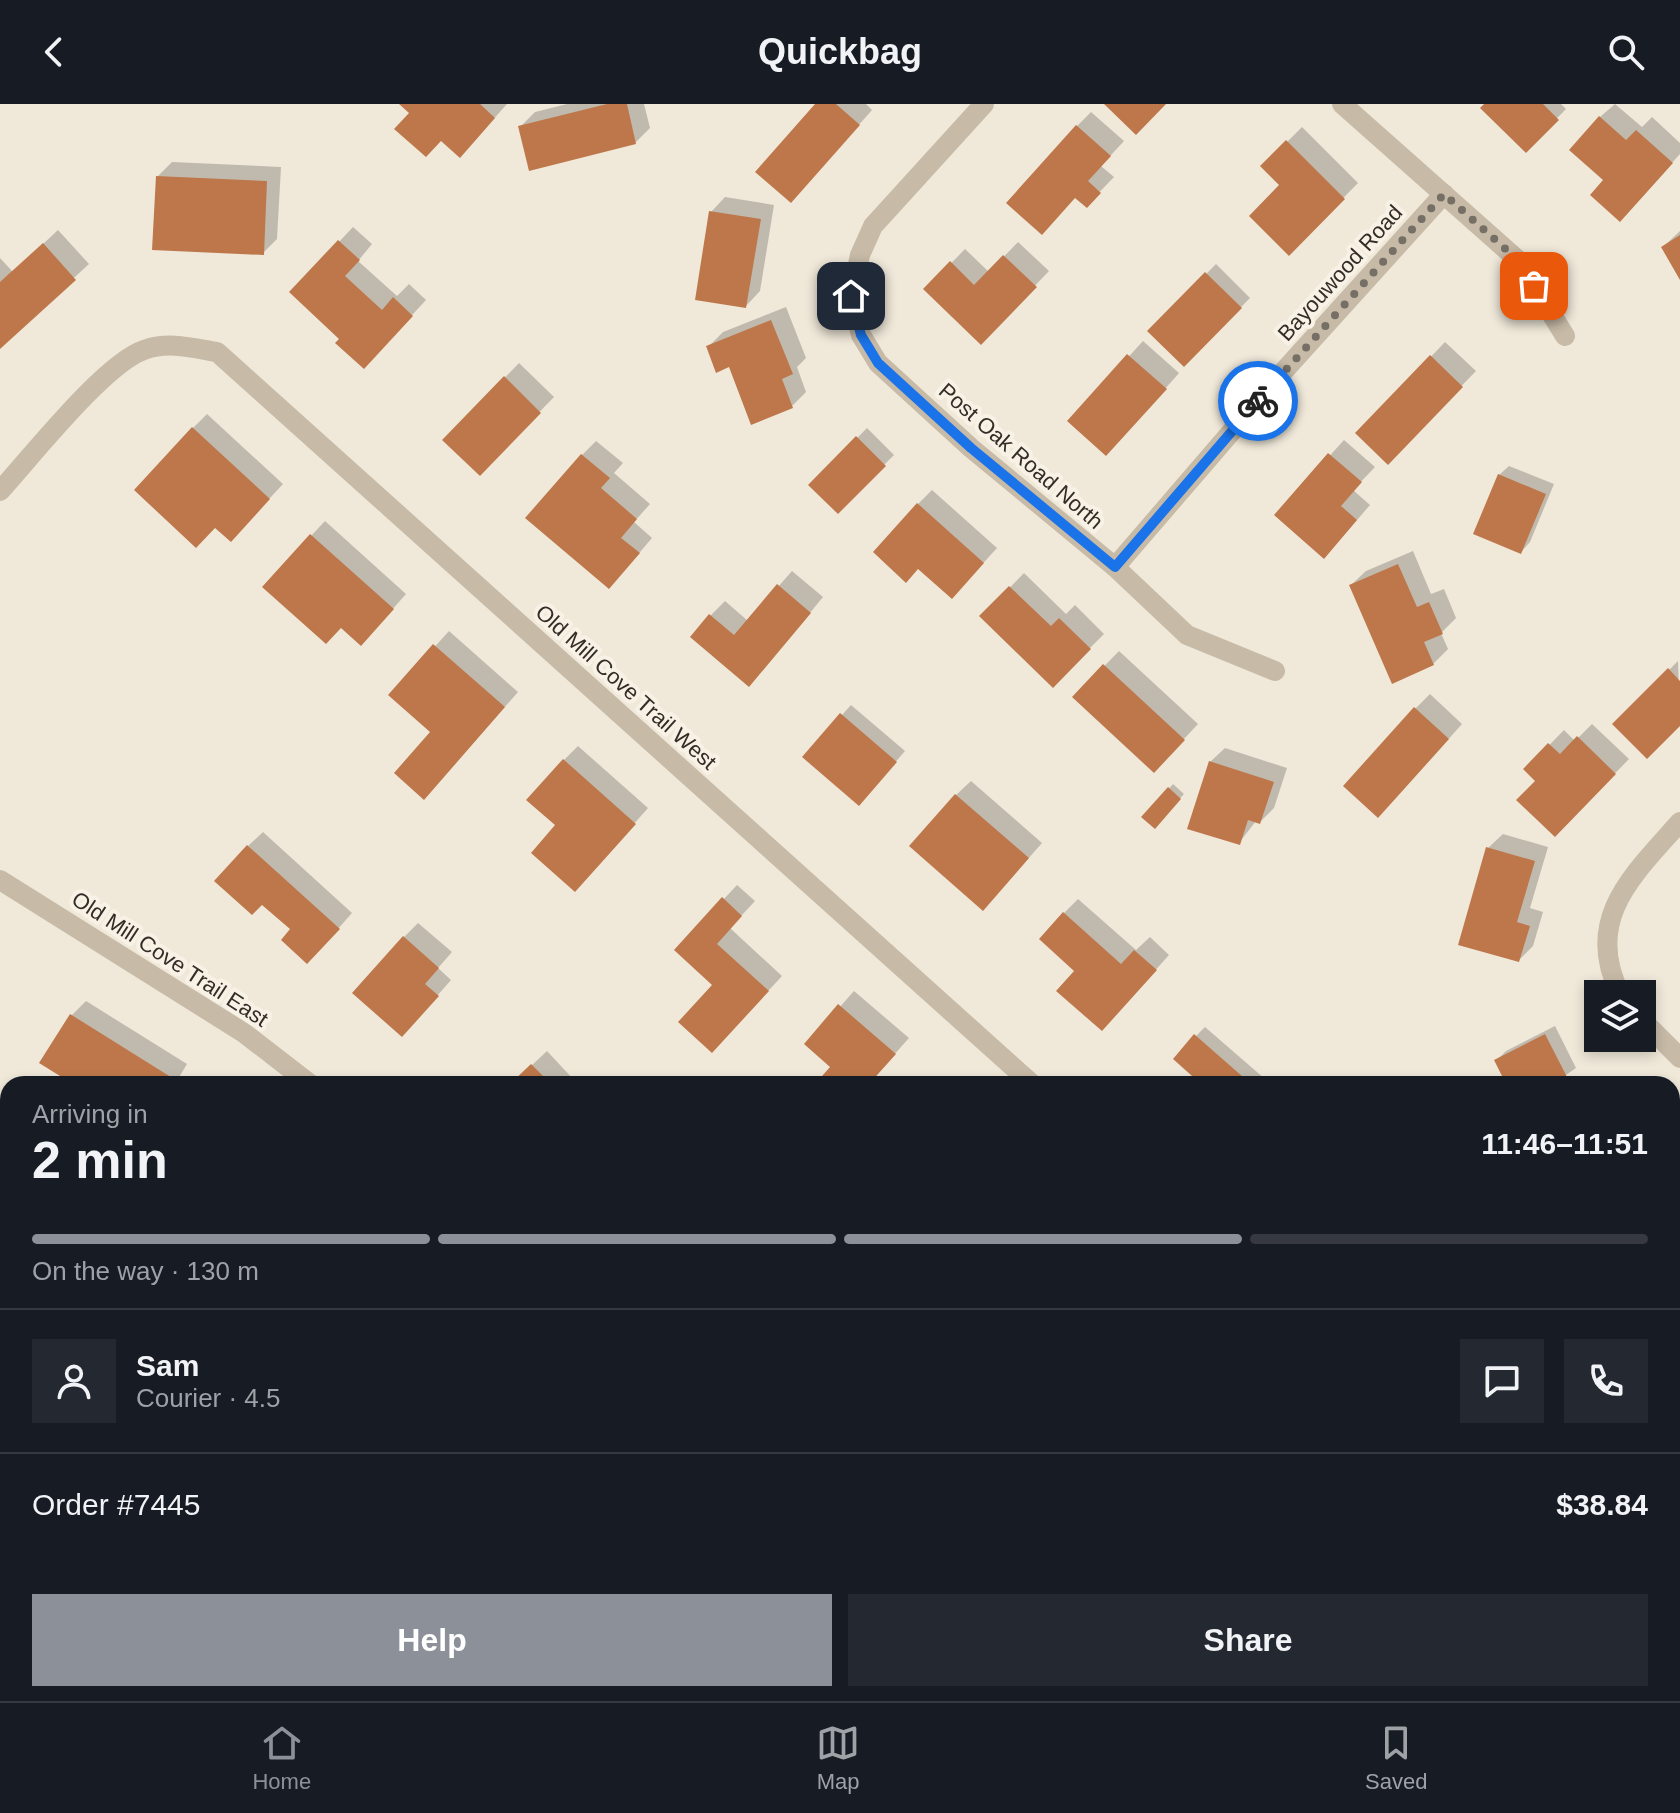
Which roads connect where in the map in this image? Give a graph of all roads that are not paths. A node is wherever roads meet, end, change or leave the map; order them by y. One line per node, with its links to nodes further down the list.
1 (984, 104): 6 (street, Post Oak Road North)
2 (1342, 104): 3 (street)
3 (1444, 194): 4 (street); 6 (street, Bayouwood Road)
4 (1565, 336)
5 (3, 483): 14 (street, Old Mill Cove Trail West)
6 (1115, 567): 7 (street, Post Oak Road North)
7 (1275, 671)
8 (1680, 822): 10 (street)
9 (0, 880): 13 (street, Old Mill Cove Trail East)
10 (1613, 980)
11 (1656, 1034): 12 (street)
12 (1680, 1058)
13 (300, 1076)
14 (1023, 1076)

